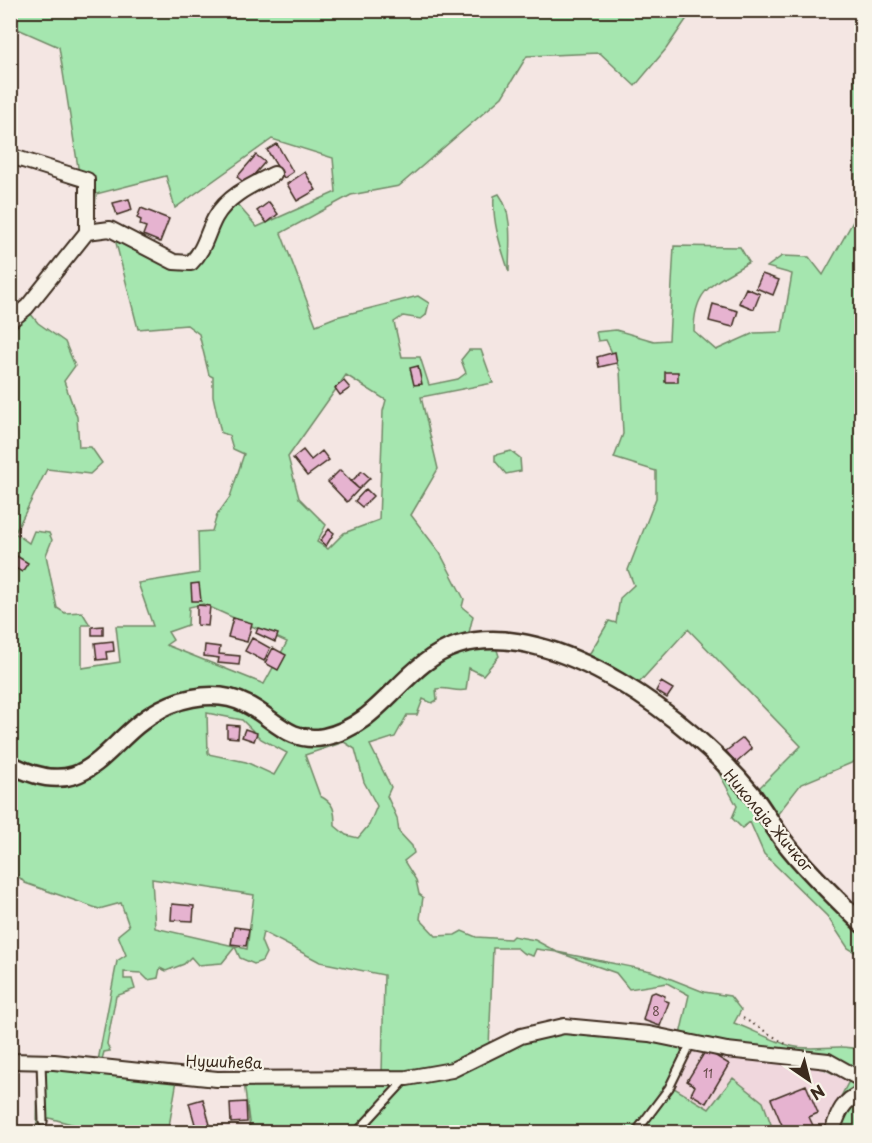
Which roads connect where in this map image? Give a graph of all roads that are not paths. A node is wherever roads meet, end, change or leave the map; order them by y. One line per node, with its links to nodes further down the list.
1 (10, 156): 3 (street)
2 (274, 174): 3 (street)
3 (87, 232): 4 (street)
4 (10, 321)
5 (10, 764): 6 (street, Николаја Жичког)
6 (861, 924)
7 (691, 1043): 10 (street, Нушићева); 11 (street, Нушићева); 15 (lane)
8 (10, 1061): 9 (street, Нушићева)
9 (41, 1062): 10 (street, Нушићева); 13 (lane)
10 (407, 1078): 14 (lane)
11 (861, 1080)
12 (861, 1093): 16 (street)
13 (43, 1122)
14 (357, 1132)
15 (636, 1132)
16 (832, 1132)

